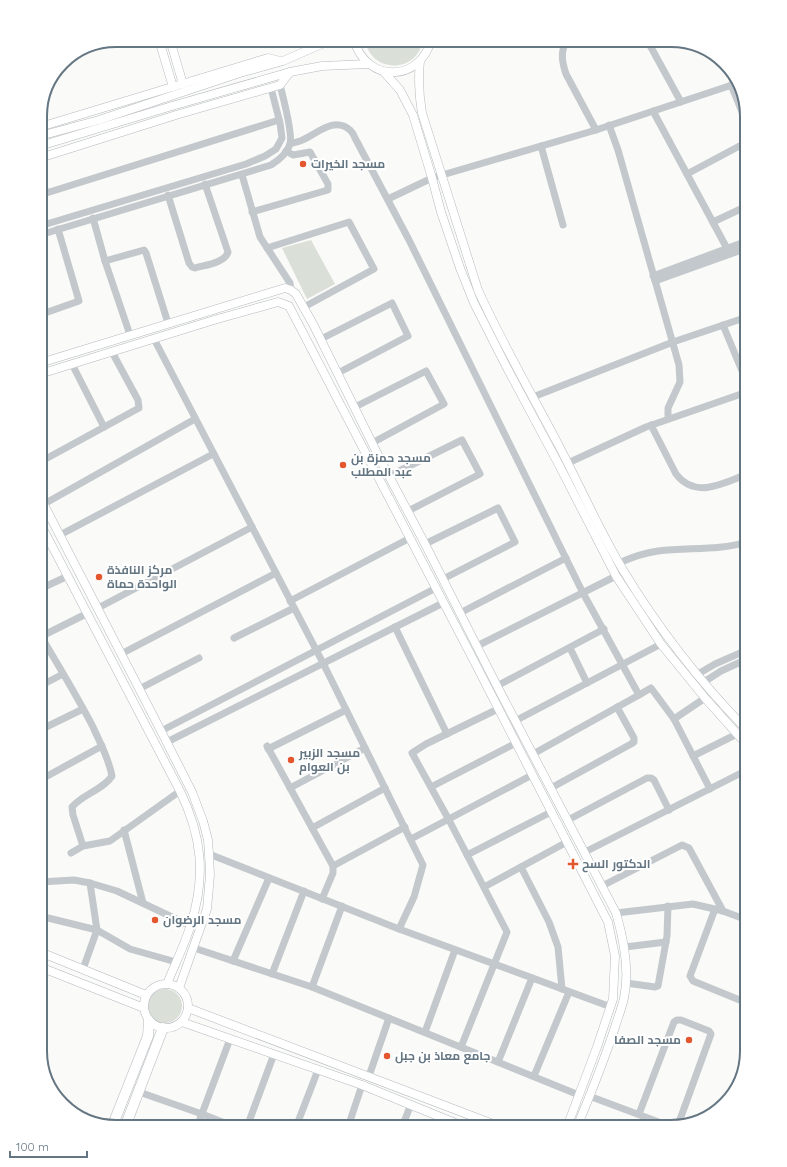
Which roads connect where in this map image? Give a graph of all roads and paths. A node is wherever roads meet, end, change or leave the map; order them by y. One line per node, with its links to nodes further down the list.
1 (161, 47): 16 (main road)
2 (172, 47): 13 (main road)
3 (316, 47): 8 (main road)
4 (356, 47): 10 (main road)
5 (428, 47): 9 (main road)
6 (564, 47): 23 (street)
7 (651, 47): 18 (street)
8 (283, 61): 13 (main road); 24 (main road)
9 (420, 61): 11 (main road); 33 (main road)
10 (368, 64): 11 (main road); 12 (main road)
11 (383, 71): 34 (main road)
12 (290, 72): 14 (main road); 25 (main road)
13 (183, 84): 16 (main road)
14 (280, 85): 17 (main road); 26 (street)
15 (732, 85): 18 (street)
16 (173, 87): 21 (main road)
17 (271, 88): 20 (street); 30 (main road)
18 (681, 102): 19 (street)
19 (653, 111): 22 (street); 31 (street)
20 (279, 120): 36 (street); 43 (street)
21 (47, 125)
22 (609, 125): 23 (street); 52 (street)
23 (596, 130): 27 (street)
24 (47, 134)
25 (47, 144)
26 (290, 144): 29 (street); 38 (street)
27 (540, 146): 33 (street); 44 (street)
28 (740, 146): 31 (street)
29 (286, 151): 32 (street); 40 (street)
30 (47, 156)
31 (687, 174): 42 (street)
32 (242, 175): 35 (street); 40 (street)
33 (442, 175): 34 (street); 70 (main road)
34 (432, 178): 38 (street); 99 (main road)
35 (205, 184): 37 (street); 37 (street)
36 (47, 193)
37 (168, 195): 41 (street)
38 (388, 199): 95 (street)
39 (740, 209): 42 (street)
40 (252, 212): 48 (street)
41 (93, 218): 45 (street); 51 (street)
42 (713, 222): 50 (street)
43 (47, 224)
44 (563, 225)
45 (58, 229): 46 (street); 55 (street)
46 (47, 233)
47 (740, 244): 50 (street)
48 (267, 248): 53 (street); 54 (street)
49 (740, 249): 50 (street)
50 (729, 251): 52 (street)
51 (106, 261): 57 (street); 59 (street)
52 (654, 278): 62 (street)
53 (292, 290): 54 (main road); 57 (main road)
54 (304, 307): 61 (main road)
55 (47, 313)
56 (740, 319): 58 (street)
57 (168, 323): 59 (main road)
58 (723, 325): 62 (street); 66 (street)
59 (130, 335): 64 (main road)
60 (154, 339): 63 (main road); 72 (street); 90 (main road)
61 (321, 339): 68 (main road); 68 (street)
62 (673, 342): 70 (street); 73 (street)
63 (112, 352): 65 (main road); 75 (street)
64 (47, 361)
65 (72, 364): 67 (main road); 75 (street)
66 (740, 366)
67 (47, 372)
68 (338, 373): 71 (main road)
69 (740, 394): 73 (street)
70 (533, 397): 79 (main road)
71 (355, 407): 76 (main road); 76 (street)
72 (195, 419): 77 (street); 82 (street)
73 (668, 419): 74 (street)
74 (651, 425): 79 (street); 81 (street)
75 (104, 427): 78 (street)
76 (372, 443): 80 (main road)
77 (214, 454): 87 (street); 88 (street)
78 (47, 458)
79 (568, 463): 96 (main road)
80 (389, 476): 84 (main road); 84 (street)
81 (740, 476)
82 (47, 497)
83 (47, 510): 85 (main road)
84 (408, 511): 93 (main road)
85 (52, 520): 86 (main road); 88 (main road)
86 (47, 522)
87 (252, 527): 97 (street); 106 (street)
88 (60, 535): 106 (main road)
89 (47, 536): 91 (main road)
90 (410, 538): 102 (main road); 104 (street)
91 (50, 541): 92 (street); 98 (main road)
92 (47, 542)
93 (425, 544): 100 (main road); 100 (street)
94 (740, 544): 96 (street)
95 (566, 558): 103 (street); 109 (street)
96 (619, 563): 126 (main road)
97 (276, 573): 104 (street); 120 (street)
98 (68, 576): 101 (street); 108 (main road)
99 (616, 576): 103 (street); 114 (main road)
100 (443, 579): 109 (main road)
101 (47, 586)
102 (436, 588): 105 (main road); 118 (street)
103 (583, 592): 111 (street); 115 (street)
104 (290, 601): 107 (street)
105 (443, 603): 110 (street); 136 (main road)
106 (98, 608): 120 (main road)
107 (294, 608): 113 (street); 118 (street)
108 (88, 613): 112 (street); 143 (main road)
109 (460, 613): 115 (main road)
110 (395, 627): 123 (street); 145 (street)
111 (604, 629): 117 (street); 124 (street)
112 (47, 634)
113 (234, 638)
114 (661, 644): 124 (street); 133 (main road)
115 (477, 646): 130 (main road)
116 (47, 647): 125 (street)
117 (570, 648): 128 (street); 130 (street)
118 (316, 651): 123 (street); 144 (street)
119 (740, 653): 126 (street)
120 (121, 654): 131 (main road)
121 (199, 658): 131 (street)
122 (740, 662): 129 (street)
123 (323, 663): 137 (street); 150 (street)
124 (623, 664): 128 (street); 132 (street)
125 (63, 674): 127 (street); 135 (street)
126 (698, 674): 129 (main road)
127 (47, 682)
128 (588, 682): 139 (street)
129 (704, 682): 141 (main road)
130 (497, 686): 139 (main road)
131 (139, 689): 140 (main road)
132 (639, 695): 134 (street); 138 (street)
133 (704, 698): 138 (street); 146 (main road)
134 (617, 707): 153 (street); 161 (street)
135 (83, 709): 142 (street); 149 (street)
136 (498, 709): 145 (street); 148 (main road)
137 (346, 710): 151 (street); 159 (street)
138 (674, 719): 154 (street)
139 (515, 721): 153 (main road)
140 (156, 722): 143 (main road); 144 (main road)
141 (740, 722)
142 (47, 727)
143 (147, 727): 152 (main road)
144 (161, 731): 150 (main road)
145 (447, 734): 158 (street)
146 (737, 734): 147 (main road); 154 (street)
147 (740, 737)
148 (516, 743): 156 (main road); 158 (street)
149 (102, 746): 157 (street); 173 (street)
150 (169, 746): 152 (main road); 176 (main road)
151 (365, 748): 159 (street); 160 (street)
152 (161, 754): 163 (main road)
153 (533, 754): 161 (main road)
154 (693, 756): 162 (street)
155 (740, 774): 162 (street)
156 (532, 775): 165 (main road); 166 (street)
157 (47, 776)
158 (431, 787): 166 (street)
159 (290, 788): 169 (street)
160 (385, 788): 168 (street); 169 (street)
161 (551, 788): 167 (main road)
162 (710, 789): 164 (street)
163 (180, 791): 170 (street); 195 (main road)
164 (669, 810): 167 (street); 175 (street)
165 (551, 812): 172 (main road); 177 (street)
166 (449, 820): 171 (street); 177 (street)
167 (568, 820): 175 (main road)
168 (405, 827): 171 (street); 178 (street)
169 (312, 828): 178 (street)
170 (124, 830): 173 (street); 187 (street)
171 (411, 839): 196 (street)
172 (567, 842): 179 (street); 220 (main road)
173 (83, 846): 174 (street)
174 (71, 852)
175 (585, 852): 183 (main road)
176 (210, 854): 180 (street); 200 (main road)
177 (467, 855): 184 (street)
178 (332, 866): 186 (street)
179 (521, 867): 184 (street); 214 (street)
180 (269, 878): 185 (street); 203 (street)
181 (47, 882): 182 (street)
182 (90, 883): 187 (street); 197 (street)
183 (602, 886): 191 (street); 192 (main road)
184 (484, 887): 205 (street)
185 (304, 891): 186 (street); 208 (street)
186 (322, 899): 188 (street)
187 (143, 903): 195 (street)
188 (342, 906): 196 (street); 212 (street)
189 (668, 906): 190 (street); 192 (street); 198 (street)
190 (715, 909): 191 (street); 217 (street)
191 (723, 911): 193 (street)
192 (616, 914): 199 (main road)
193 (740, 917)
194 (47, 918): 197 (street)
195 (191, 926): 204 (main road)
196 (398, 929): 201 (street)
197 (97, 930): 204 (street); 206 (street)
198 (666, 942): 199 (street); 210 (street)
199 (624, 947): 210 (main road)
200 (194, 948): 203 (street); 213 (main road)
201 (455, 950): 205 (street); 225 (street)
202 (47, 955): 206 (main road)
203 (234, 961): 208 (street)
204 (176, 962): 211 (main road)
205 (494, 964): 209 (street); 227 (street)
206 (84, 969): 216 (main road)
207 (47, 970): 218 (main road)
208 (272, 974): 212 (street)
209 (532, 978): 214 (street); 229 (street)
210 (626, 983): 236 (main road)
211 (167, 984): 213 (main road); 216 (main road)
212 (312, 987): 221 (street)
213 (179, 988): 219 (main road)
214 (562, 989): 215 (street)
215 (569, 992): 220 (street); 232 (street)
216 (146, 995): 218 (main road)
217 (740, 999)
218 (144, 1008): 222 (main road)
219 (188, 1008): 223 (main road); 231 (main road)
220 (611, 1008): 235 (main road)
221 (389, 1018): 225 (street); 231 (street)
222 (149, 1021): 224 (main road); 241 (highway)
223 (182, 1022): 224 (main road); 226 (main road)
224 (163, 1028): 234 (highway)
225 (425, 1032): 227 (street)
226 (230, 1039): 228 (main road); 238 (street)
227 (461, 1047): 229 (street)
228 (274, 1054): 230 (main road); 245 (street)
229 (498, 1062): 232 (street)
230 (318, 1070): 233 (main road); 246 (street)
231 (369, 1076): 250 (main road)
232 (534, 1076): 235 (street)
233 (362, 1085): 237 (main road); 247 (street)
234 (139, 1092): 238 (street); 242 (highway)
235 (579, 1095): 251 (main road)
236 (589, 1096): 239 (street); 252 (main road)
237 (411, 1104): 248 (street); 249 (main road)
238 (202, 1114): 243 (street); 244 (street)
239 (639, 1114): 240 (street); 253 (street)
240 (680, 1119)
241 (115, 1120)
242 (128, 1120)
243 (200, 1120)
244 (217, 1120)
245 (249, 1120)
246 (299, 1120)
247 (350, 1120)
248 (405, 1120)
249 (444, 1120)
250 (483, 1120)
251 (570, 1120)
252 (580, 1120)
253 (654, 1120)

